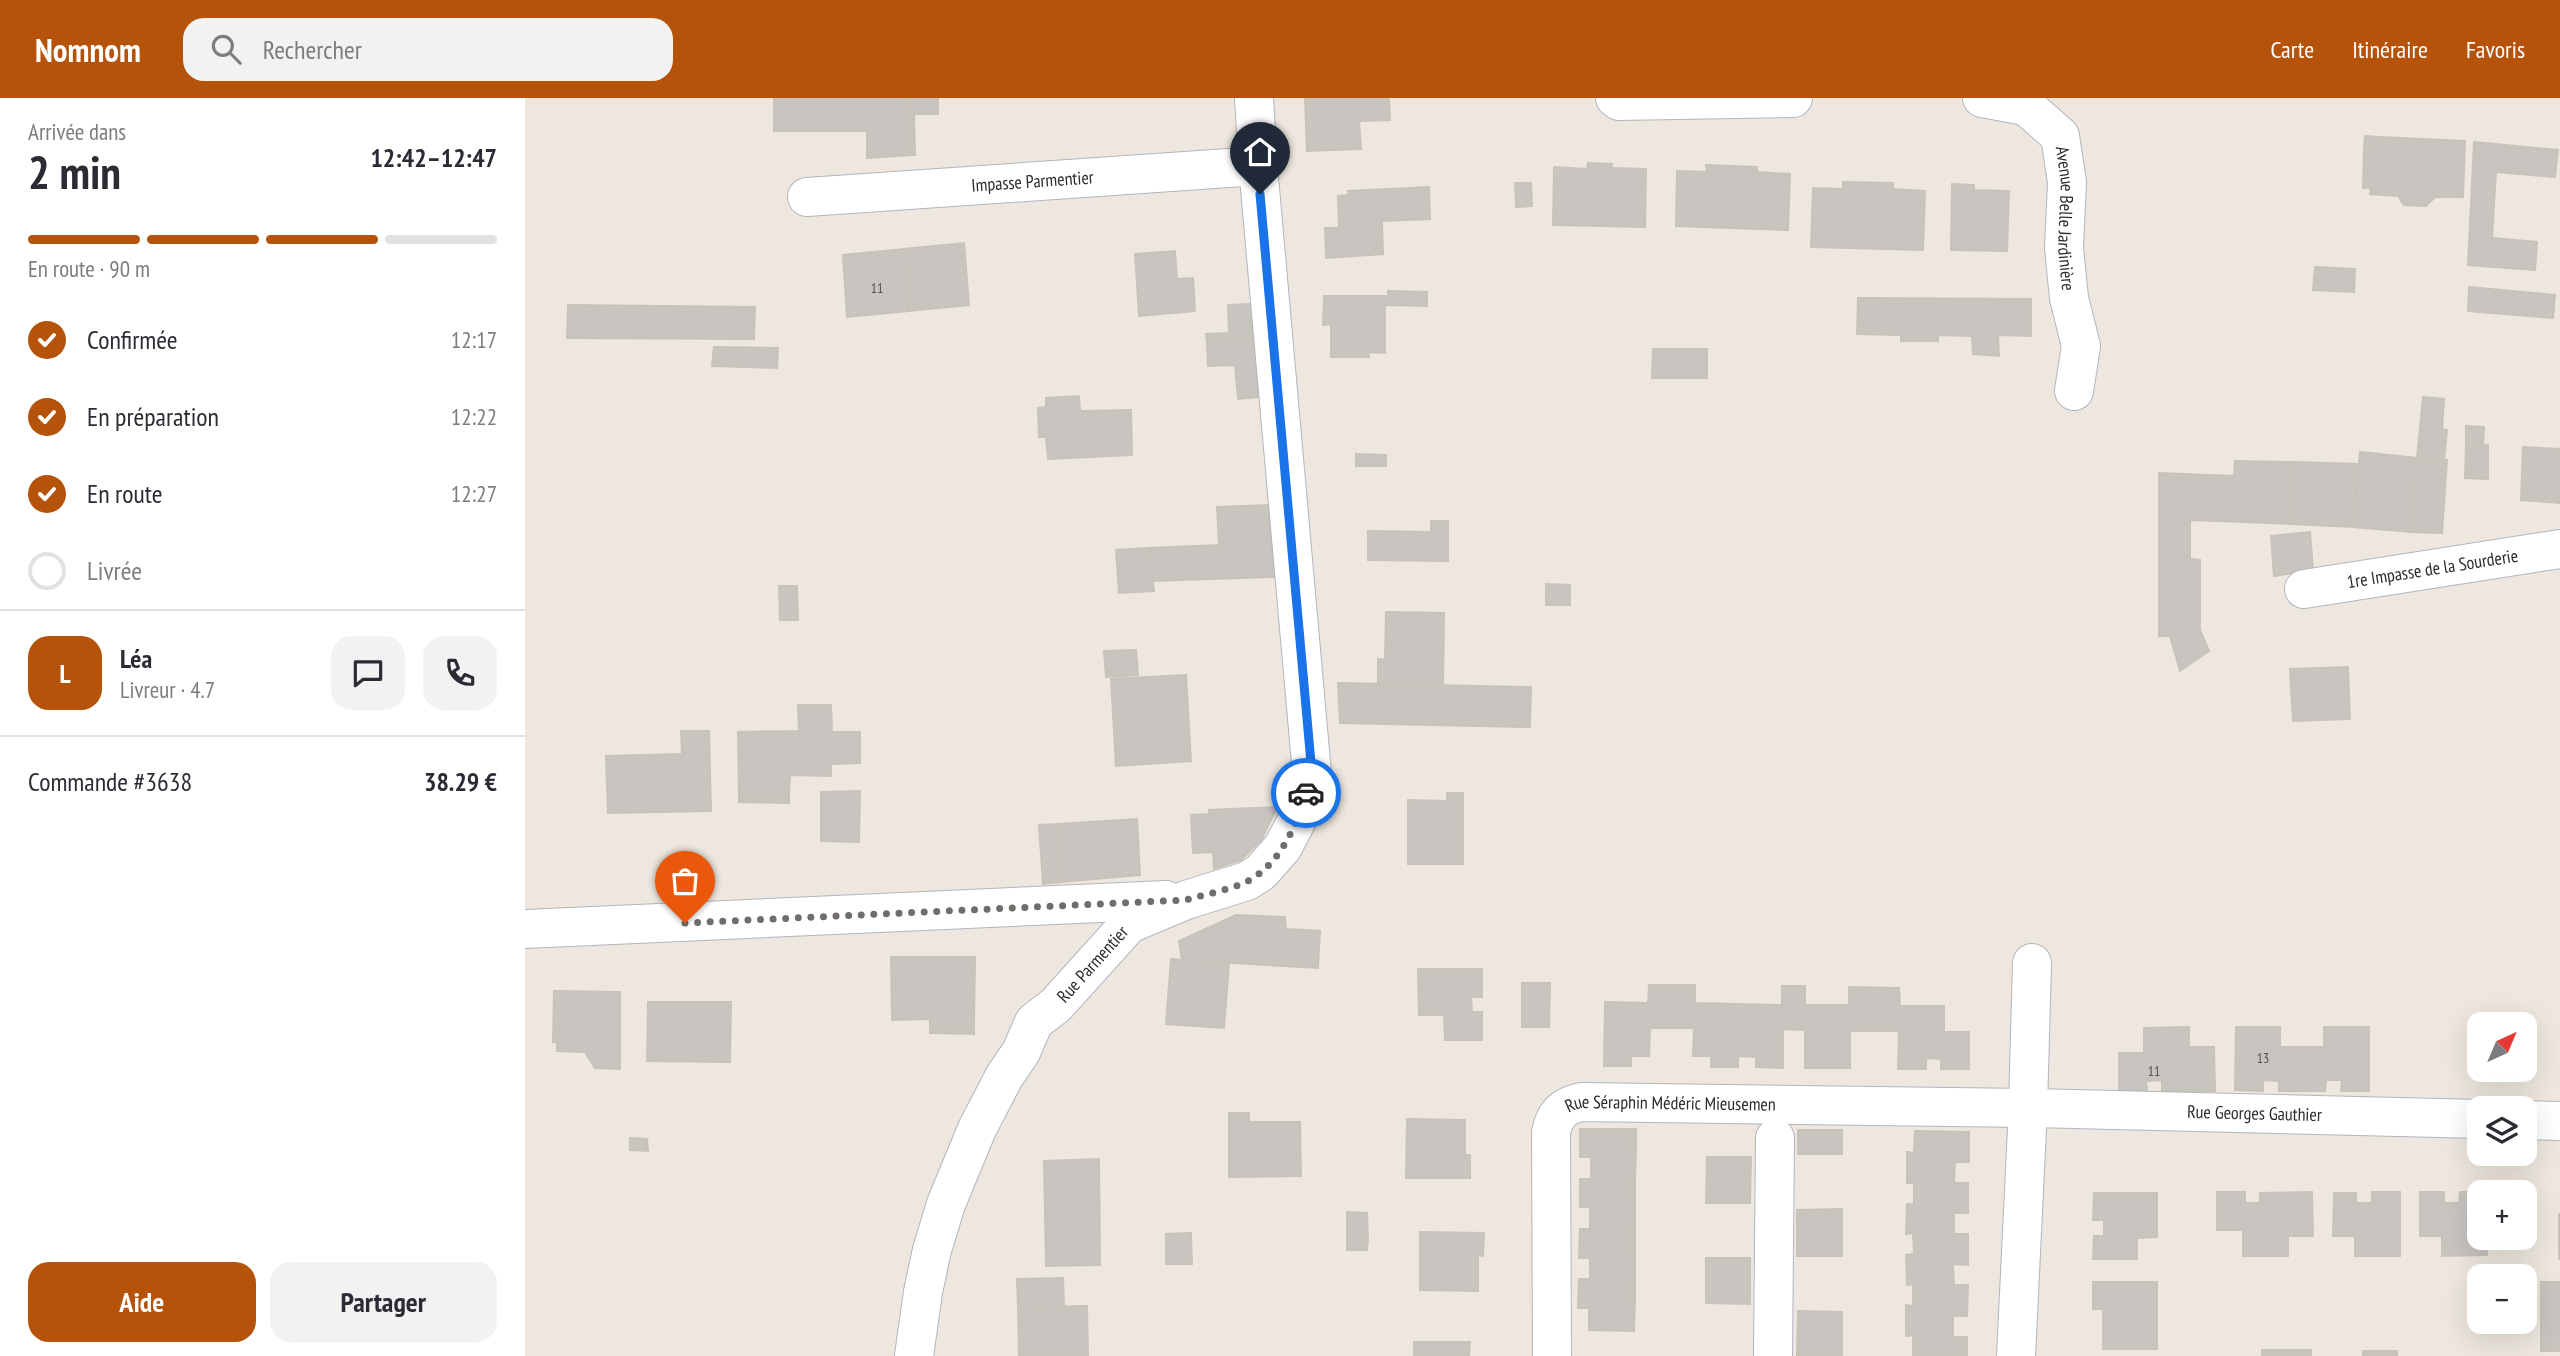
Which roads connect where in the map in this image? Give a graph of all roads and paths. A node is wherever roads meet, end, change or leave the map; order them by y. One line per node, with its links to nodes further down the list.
1 (1254, 98): 5 (street, Rue Parmentier)
2 (1615, 98): 3 (street)
3 (1793, 98)
4 (1982, 98): 7 (street, Avenue Belle Jardinière)
5 (1258, 166): 6 (street, Impasse Parmentier); 10 (street, Rue Parmentier)
6 (807, 197)
7 (2074, 391)
8 (2560, 549): 9 (street, 1re Impasse de la Sourderie)
9 (2304, 589)
10 (1186, 900): 11 (street); 18 (street, Rue Parmentier)
11 (525, 929)
12 (2032, 964): 13 (street)
13 (2028, 1108): 14 (street, Rue Georges Gauthier); 19 (street, Rue Séraphin Médéric Mieusemen); 21 (street)
14 (2467, 1119)
15 (2537, 1120): 16 (street)
16 (2560, 1121)
17 (1775, 1138): 20 (street, Rue Séraphin Médéric Mieusemen)
18 (914, 1356)
19 (1552, 1356)
20 (1773, 1356)
21 (2017, 1356)

